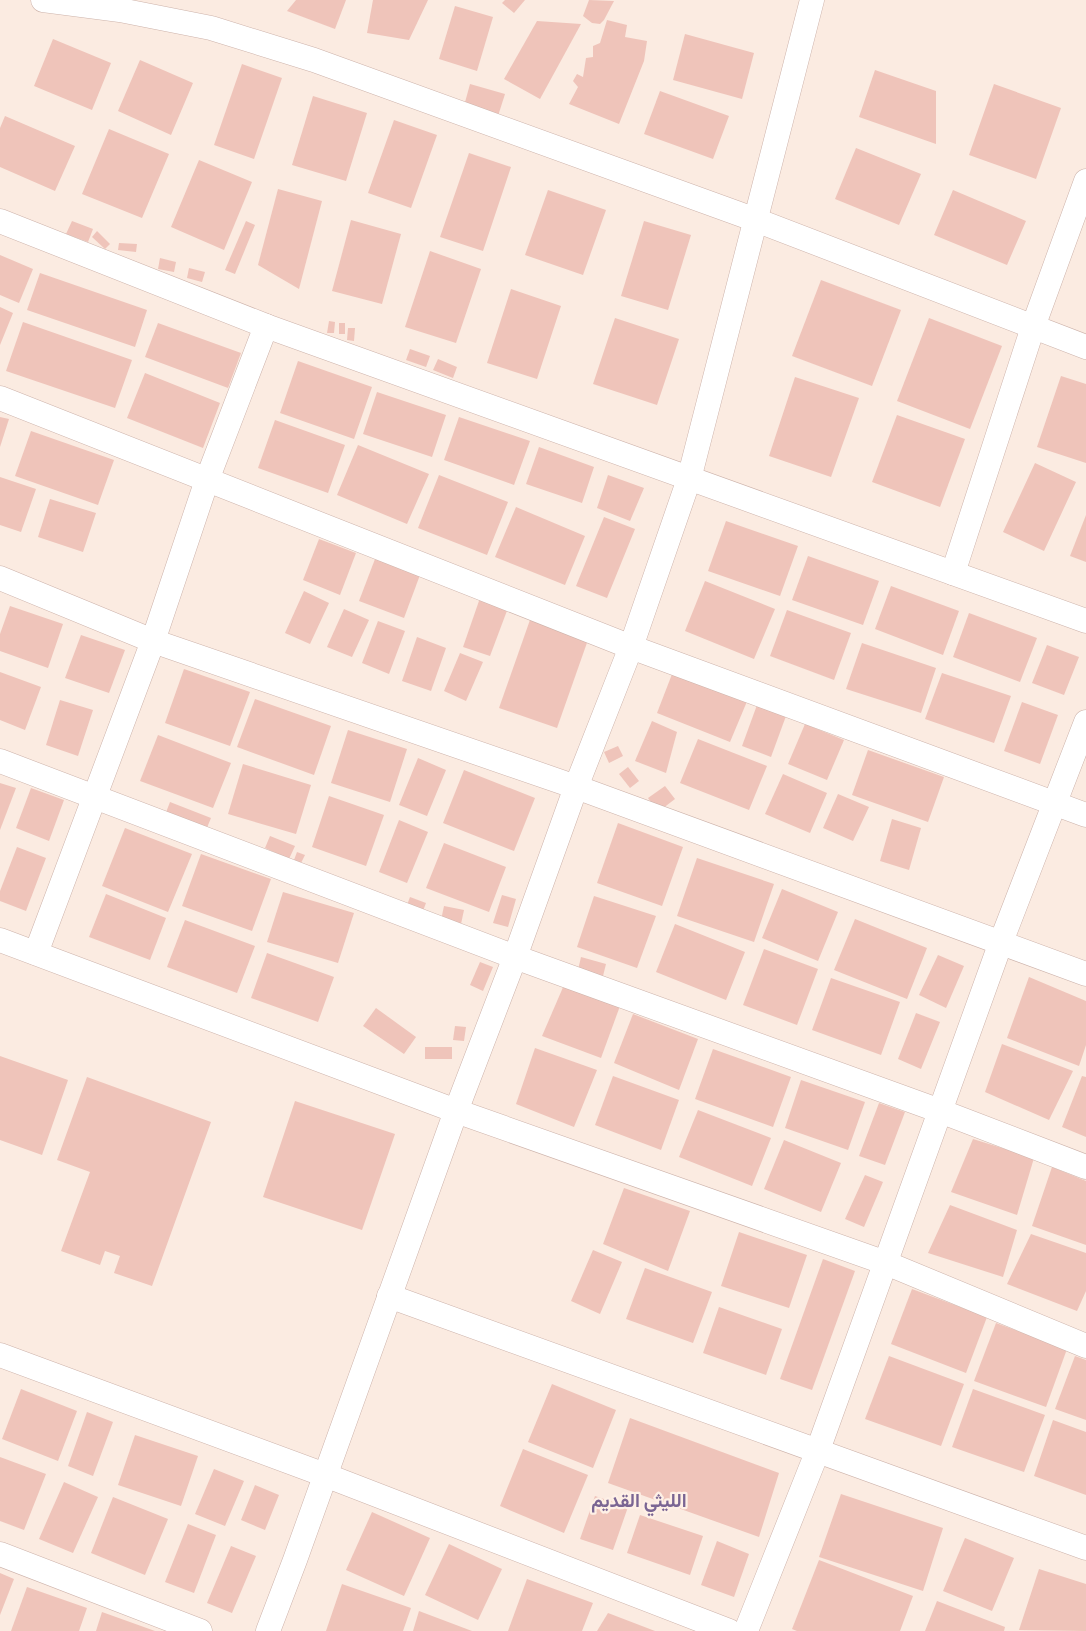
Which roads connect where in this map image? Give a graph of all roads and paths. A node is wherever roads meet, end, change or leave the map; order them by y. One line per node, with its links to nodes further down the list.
1 (43, 0): 4 (street)
2 (812, 0): 4 (street)
3 (1086, 180): 7 (street)
4 (756, 220): 7 (street); 10 (street)
5 (0, 221): 6 (street)
6 (266, 326): 10 (street); 11 (street)
7 (1033, 328): 8 (street); 12 (street)
8 (1086, 347)
9 (0, 398): 11 (street)
10 (689, 479): 12 (street); 16 (street)
11 (207, 480): 15 (street); 16 (street)
12 (953, 573): 14 (street)
13 (0, 578): 15 (street)
14 (1086, 621)
15 (152, 641): 19 (street); 20 (street)
16 (631, 647): 19 (street); 21 (street)
17 (1086, 722): 21 (street)
18 (0, 761): 20 (street)
19 (576, 787): 24 (street); 26 (street)
20 (96, 796): 25 (street); 26 (street)
21 (1055, 803): 22 (street); 24 (street)
22 (1086, 815)
23 (0, 940): 25 (street)
24 (1001, 942): 27 (street); 29 (street)
25 (36, 953): 28 (street)
26 (515, 956): 28 (street); 29 (street)
27 (1086, 974)
28 (456, 1112): 31 (street); 32 (street)
29 (940, 1112): 30 (street); 31 (street)
30 (1086, 1167)
31 (886, 1263): 33 (street); 35 (street)
32 (389, 1296): 35 (street); 36 (street)
33 (1086, 1346)
34 (0, 1354): 36 (street)
35 (818, 1450): 37 (street); 42 (street)
36 (325, 1475): 40 (street); 41 (street)
37 (1086, 1548)
38 (0, 1554): 39 (street)
39 (200, 1631)
40 (268, 1631)
41 (729, 1631)
42 (746, 1631)

